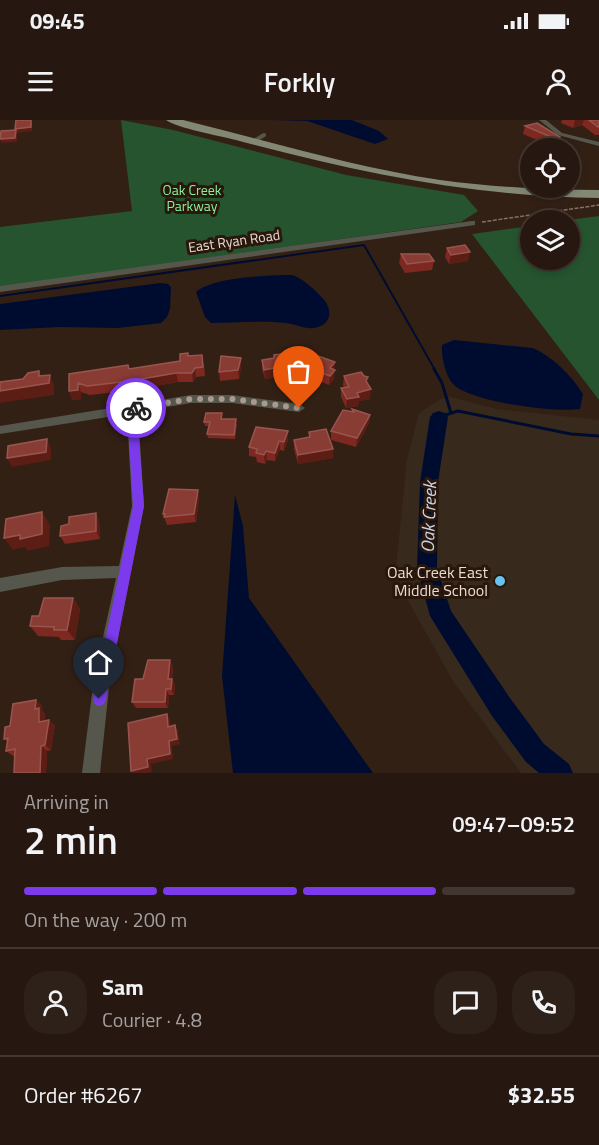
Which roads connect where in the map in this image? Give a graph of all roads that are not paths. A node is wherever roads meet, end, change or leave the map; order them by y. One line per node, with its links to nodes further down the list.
1 (171, 120): 4 (main road)
2 (202, 120): 4 (main road)
3 (542, 120): 5 (street)
4 (259, 138): 6 (main road); 8 (main road)
5 (599, 144)
6 (520, 182)
7 (580, 188): 8 (main road)
8 (598, 194)
9 (472, 223): 10 (street, East Ryan Road)
10 (0, 289)
11 (132, 408): 12 (street); 13 (street); 14 (street)
12 (299, 408)
13 (0, 430)
14 (124, 572): 15 (street); 16 (street)
15 (0, 585)
16 (91, 773)

